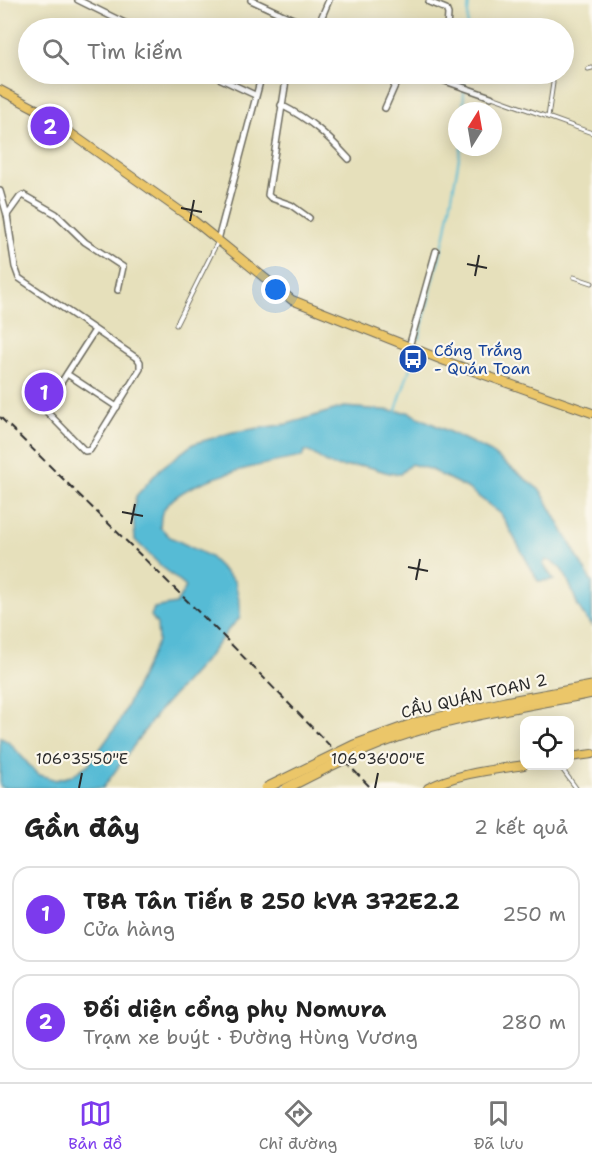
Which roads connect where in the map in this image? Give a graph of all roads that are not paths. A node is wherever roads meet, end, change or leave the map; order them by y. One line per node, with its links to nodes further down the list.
1 (78, 0): 6 (street)
2 (251, 0): 5 (street)
3 (329, 0): 9 (street)
4 (429, 2): 10 (street)
5 (279, 13): 7 (street); 8 (street)
6 (115, 18)
7 (278, 18)
8 (291, 18)
9 (320, 18)
10 (448, 18)
11 (232, 84): 18 (street)
12 (259, 84): 18 (street)
13 (285, 84): 20 (street)
14 (396, 84): 21 (street)
15 (456, 84): 19 (street)
16 (553, 84): 22 (lane)
17 (0, 90): 28 (main road)
18 (255, 95): 28 (street)
19 (491, 97): 22 (lane)
20 (281, 105): 24 (street); 27 (street)
21 (385, 108)
22 (548, 117): 23 (lane)
23 (592, 133)
24 (349, 159)
25 (0, 191): 26 (street)
26 (7, 215): 32 (street); 34 (street)
27 (309, 218)
28 (218, 241): 33 (lane); 35 (main road)
29 (436, 251): 35 (street)
30 (574, 277): 31 (lane)
31 (592, 283)
32 (118, 290)
33 (176, 326)
34 (94, 330): 36 (street); 37 (street)
35 (409, 347): 38 (main road)
36 (67, 374): 37 (street); 37 (street)
37 (117, 406)
38 (592, 413)
39 (592, 686): 45 (highway, CẦU QUÁN TOAN 2, bridge)
40 (592, 693): 46 (highway, CẦU QUÁN TOAN 2, bridge)
41 (592, 754): 42 (main road)
42 (574, 756)
43 (520, 766): 47 (main road)
44 (563, 770): 48 (lane)
45 (266, 788)
46 (287, 788)
47 (428, 788)
48 (576, 788)

